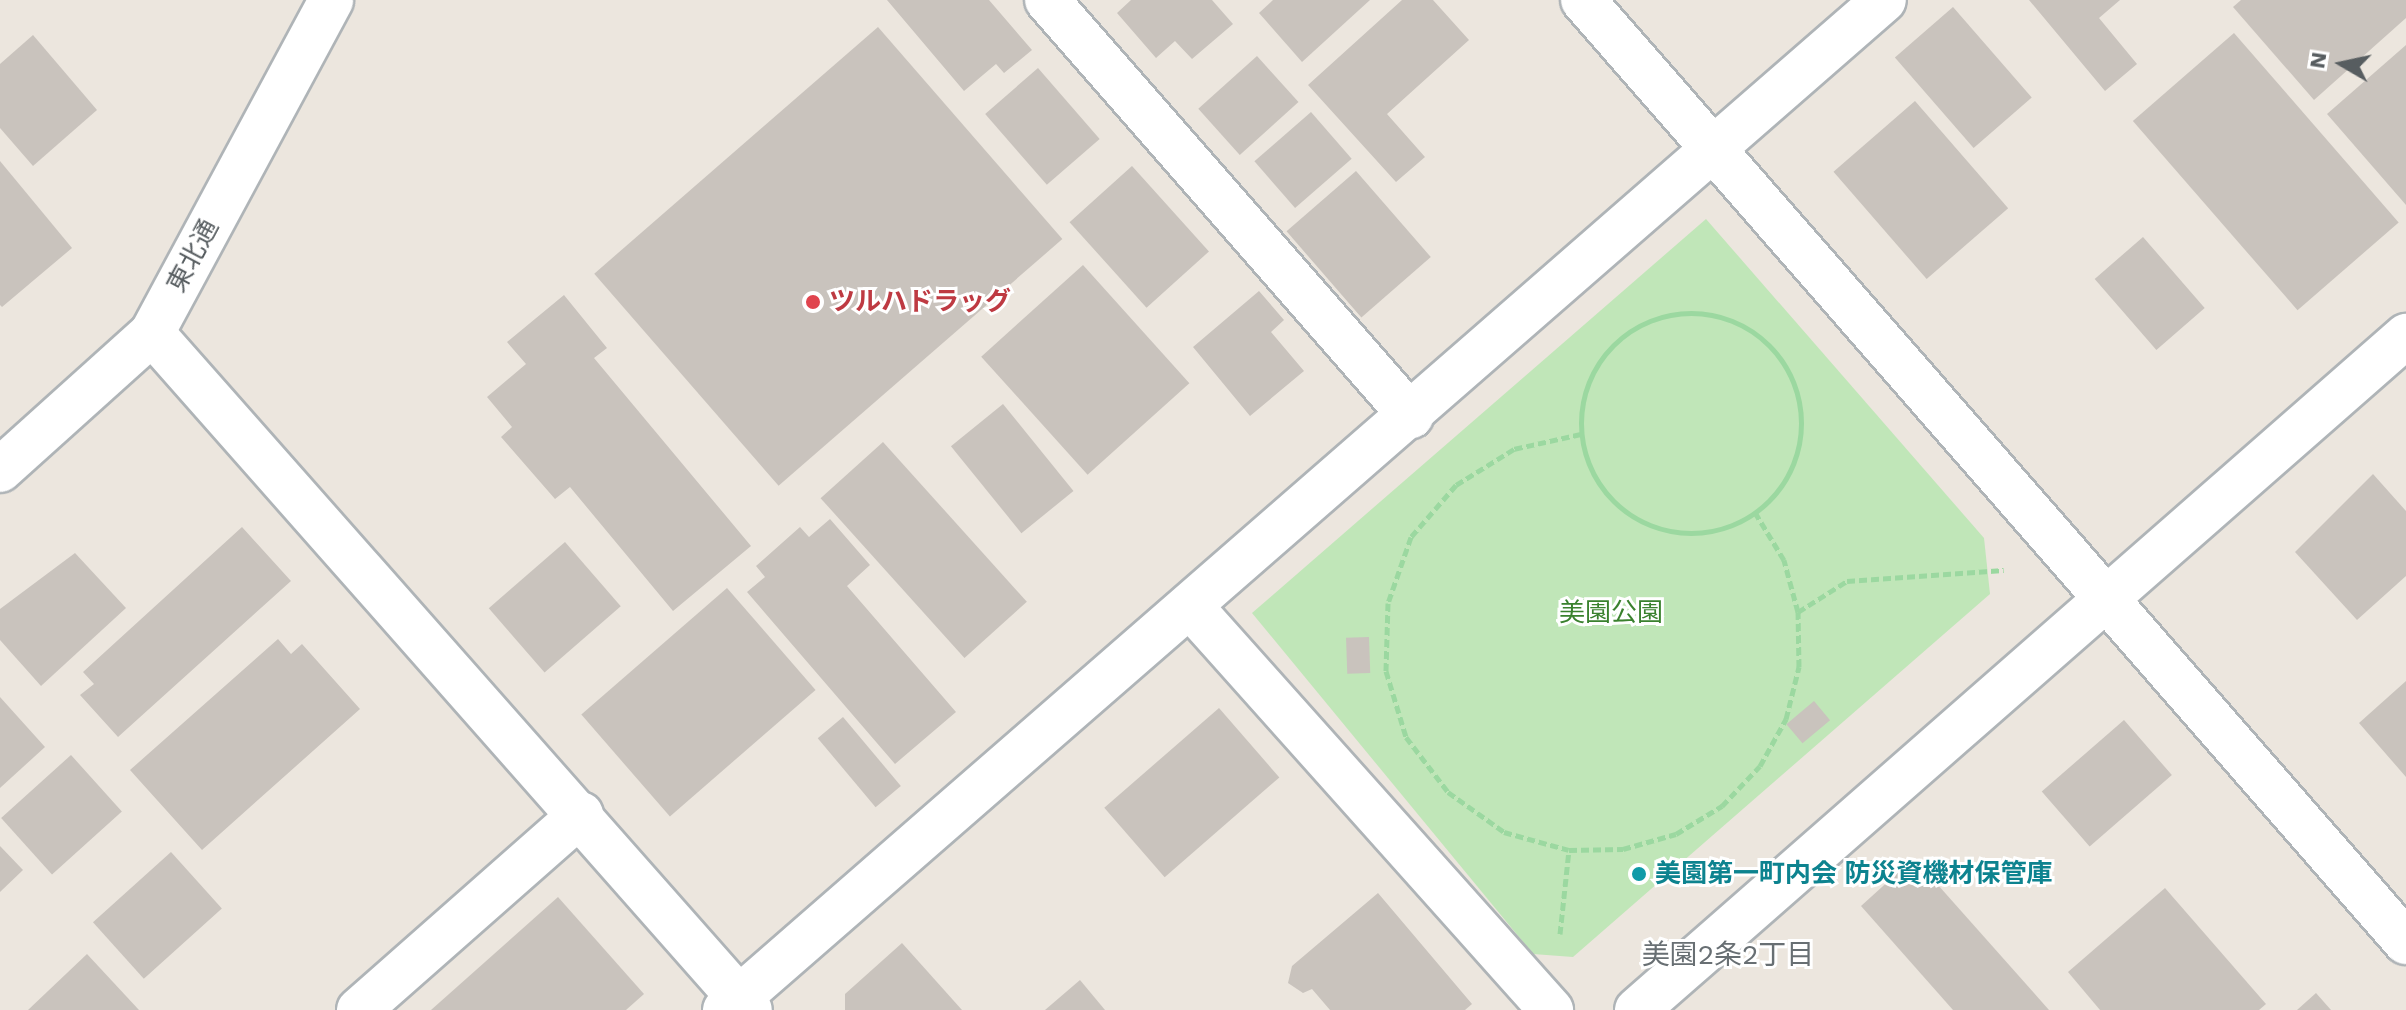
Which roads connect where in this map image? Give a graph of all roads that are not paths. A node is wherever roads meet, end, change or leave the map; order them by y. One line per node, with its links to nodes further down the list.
1 (331, 0): 6 (street, 東北通)
2 (1047, 0): 8 (street)
3 (1583, 0): 5 (street)
4 (1884, 0): 5 (street)
5 (1714, 150): 8 (street); 10 (street)
6 (152, 333): 9 (street, 東北通); 12 (street)
7 (2406, 336): 10 (street)
8 (1411, 416): 11 (street)
9 (0, 470)
10 (2107, 598): 13 (street); 17 (street)
11 (1190, 606): 14 (street); 16 (street)
12 (581, 814): 14 (street); 15 (street)
13 (2406, 942)
14 (738, 1005)
15 (359, 1010)
16 (1551, 1010)
17 (1637, 1010)

